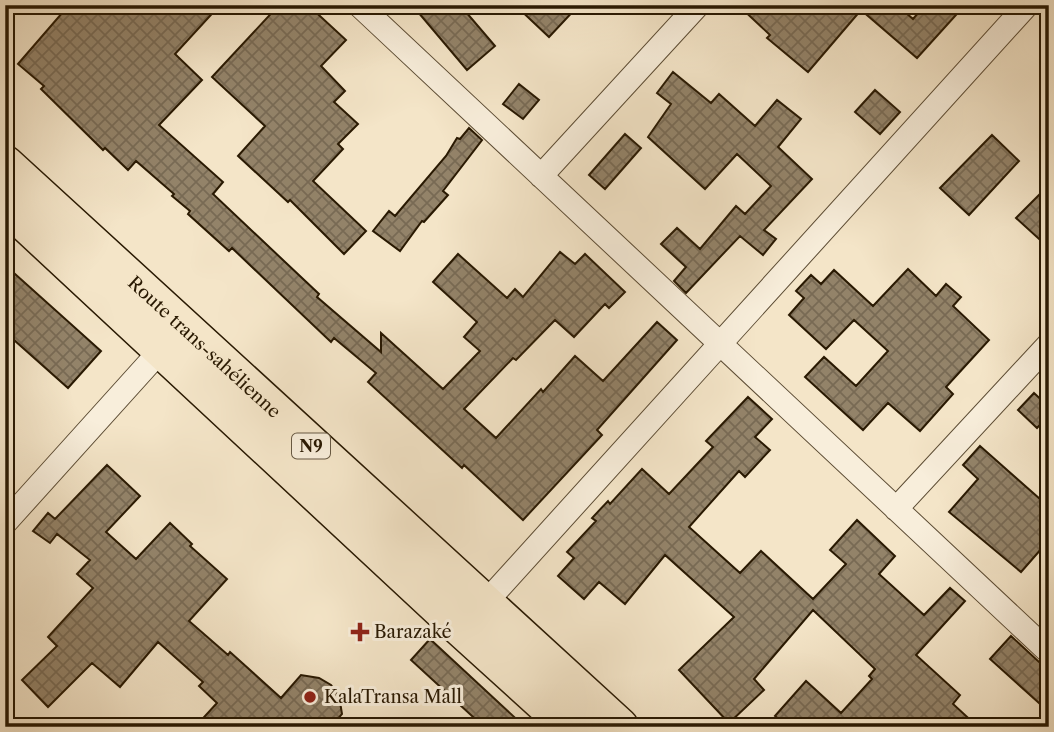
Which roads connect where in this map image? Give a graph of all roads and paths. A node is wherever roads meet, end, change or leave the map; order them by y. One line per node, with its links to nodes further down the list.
1 (359, 5): 5 (street)
2 (698, 5): 5 (street)
3 (1027, 5): 8 (street)
4 (5, 165): 7 (highway, Route trans-sahélienne / N9)
5 (541, 176): 8 (street)
6 (5, 203): 7 (highway, Route trans-sahélienne / N9)
7 (172, 339): 11 (street); 12 (highway, Route trans-sahélienne / N9)
8 (722, 344): 10 (street); 12 (street)
9 (1049, 344): 10 (street)
10 (896, 509): 13 (street)
11 (5, 523)
12 (473, 616): 14 (highway, Route trans-sahélienne / N9); 15 (highway, Route trans-sahélienne / N9)
13 (1049, 652)
14 (571, 727)
15 (619, 727)

